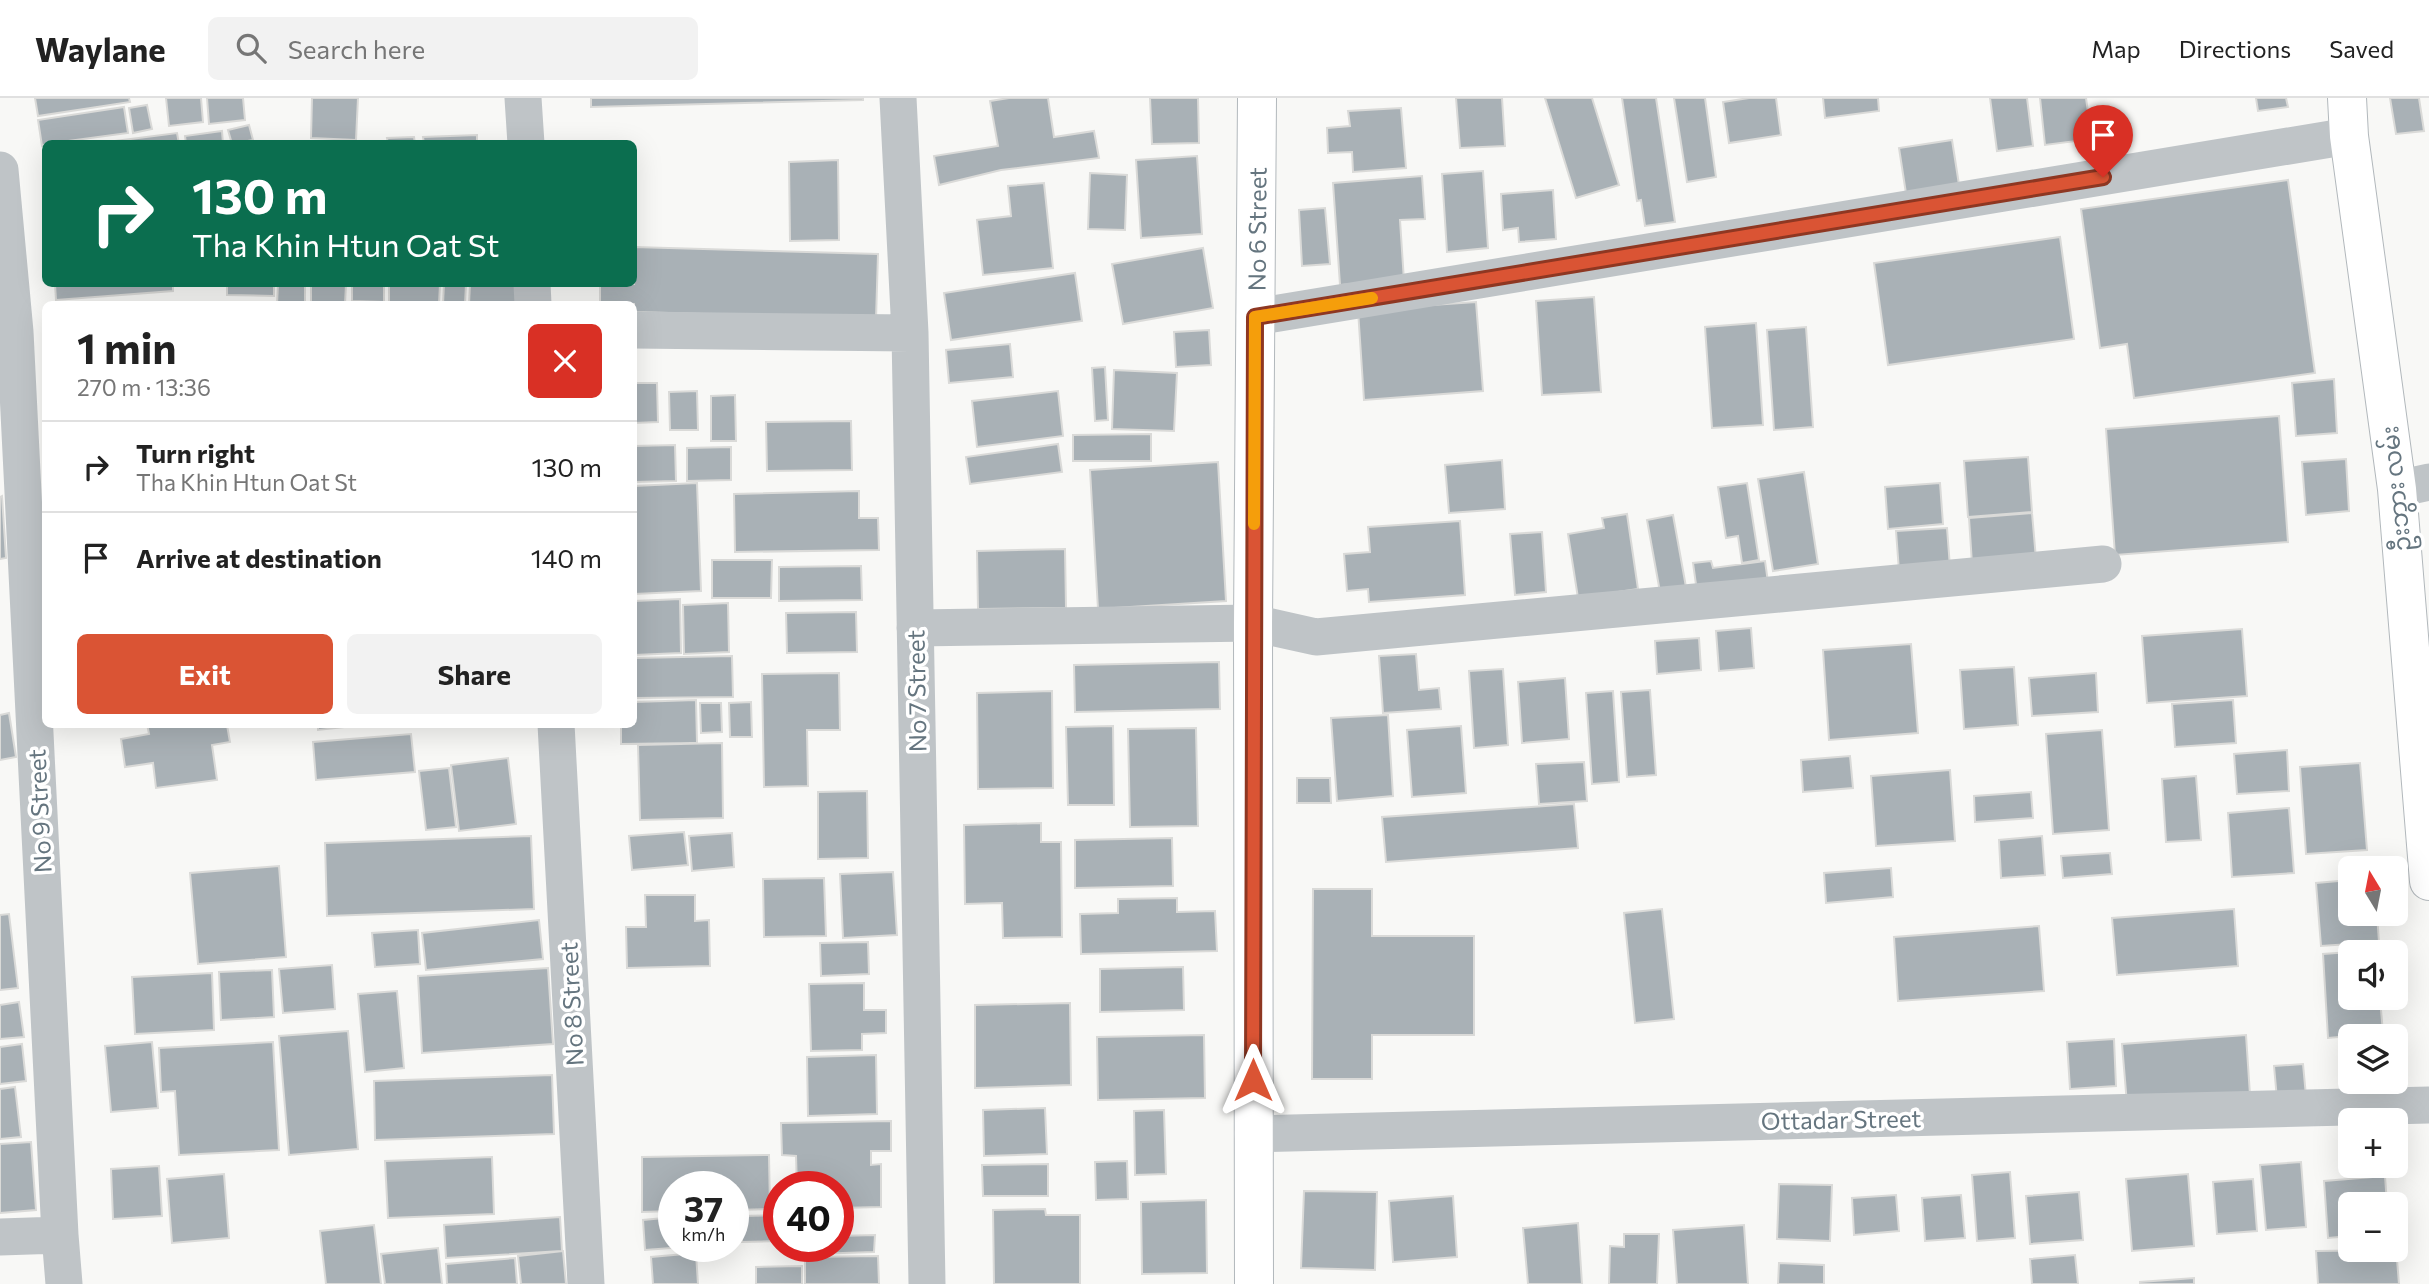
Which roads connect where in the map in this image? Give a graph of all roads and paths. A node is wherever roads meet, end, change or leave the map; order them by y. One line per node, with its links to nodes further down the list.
1 (523, 98): 6 (street)
2 (898, 98): 11 (street, No 7 Street)
3 (1257, 98): 8 (street, No 6 Street)
4 (2347, 98): 5 (street, ဦးဘွား လမ်း)
5 (2349, 136): 8 (street); 12 (street, ဦးဘွား လမ်း)
6 (526, 140)
7 (0, 170): 10 (street, No 9 Street)
8 (1255, 317): 14 (street, No 6 Street)
9 (637, 330): 11 (street)
10 (30, 332): 16 (street, No 9 Street)
11 (910, 333): 15 (street, No 7 Street)
12 (2413, 485): 19 (street, ဦးဘွား လမ်း)
13 (2103, 564): 14 (street)
14 (1253, 622): 15 (street); 21 (street, No 6 Street)
15 (915, 628): 26 (street, No 7 Street)
16 (42, 693)
17 (43, 728): 22 (street, No 9 Street)
18 (556, 728): 25 (street, No 8 Street)
19 (2429, 881)
20 (2429, 1105): 21 (street, Ottadar Street)
21 (1253, 1134): 27 (street, No 6 Street)
22 (60, 1235): 23 (street); 24 (street, No 9 Street)
23 (0, 1237)
24 (64, 1284)
25 (586, 1284)
26 (927, 1284)
27 (1254, 1284)

